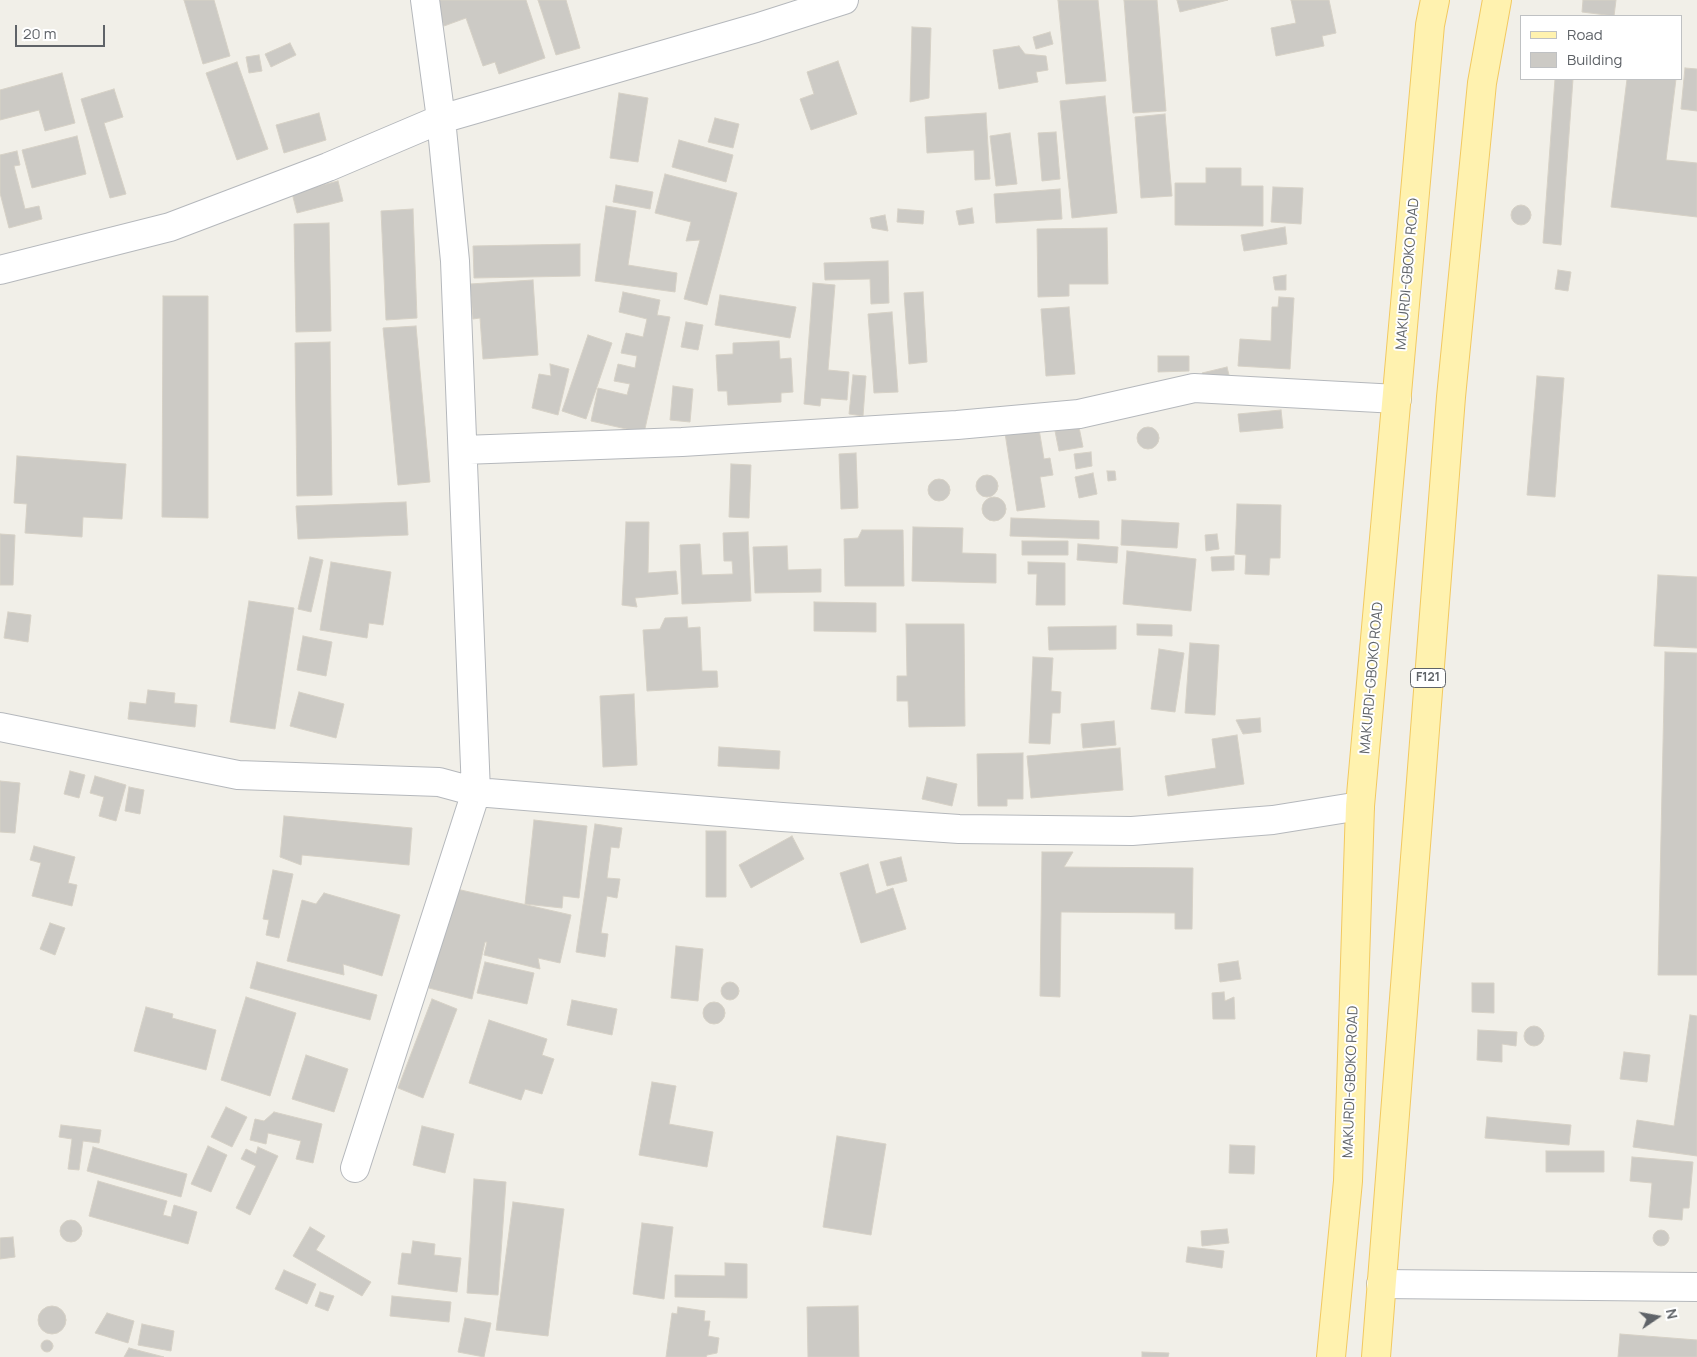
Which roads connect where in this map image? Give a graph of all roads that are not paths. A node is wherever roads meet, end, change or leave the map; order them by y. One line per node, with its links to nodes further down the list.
1 (424, 0): 5 (street)
2 (844, 0): 5 (street)
3 (1435, 0): 7 (main road, MAKURDI-GBOKO ROAD)
4 (1497, 0): 13 (main road, F121)
5 (441, 119): 6 (street); 8 (street)
6 (0, 270)
7 (1397, 399): 8 (street); 11 (main road, MAKURDI-GBOKO ROAD)
8 (463, 450): 10 (street)
9 (0, 727): 10 (street)
10 (476, 792): 11 (street); 12 (street)
11 (1360, 806): 15 (main road, MAKURDI-GBOKO ROAD)
12 (355, 1168)
13 (1381, 1284): 14 (street); 16 (main road, F121)
14 (1697, 1287)
15 (1331, 1357)
16 (1376, 1357)

